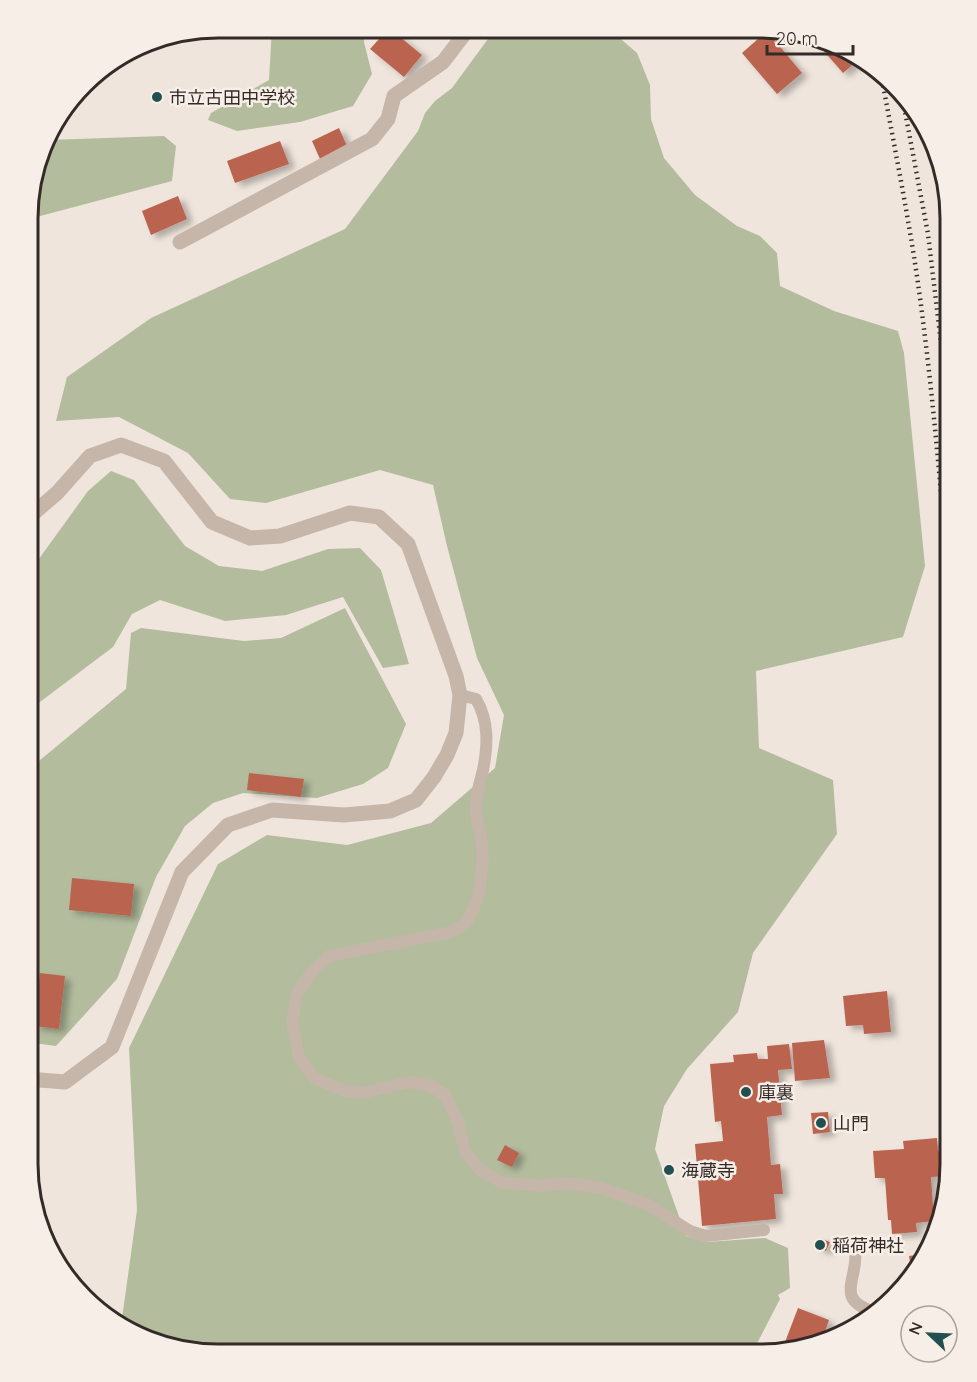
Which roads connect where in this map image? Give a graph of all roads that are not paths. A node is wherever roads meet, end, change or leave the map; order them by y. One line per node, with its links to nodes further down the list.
1 (461, 38): 2 (street)
2 (180, 242)
3 (38, 509): 4 (street)
4 (460, 695): 5 (street); 6 (lane)
5 (38, 1080)
6 (764, 1230)
7 (855, 1251): 8 (lane)
8 (866, 1309)

